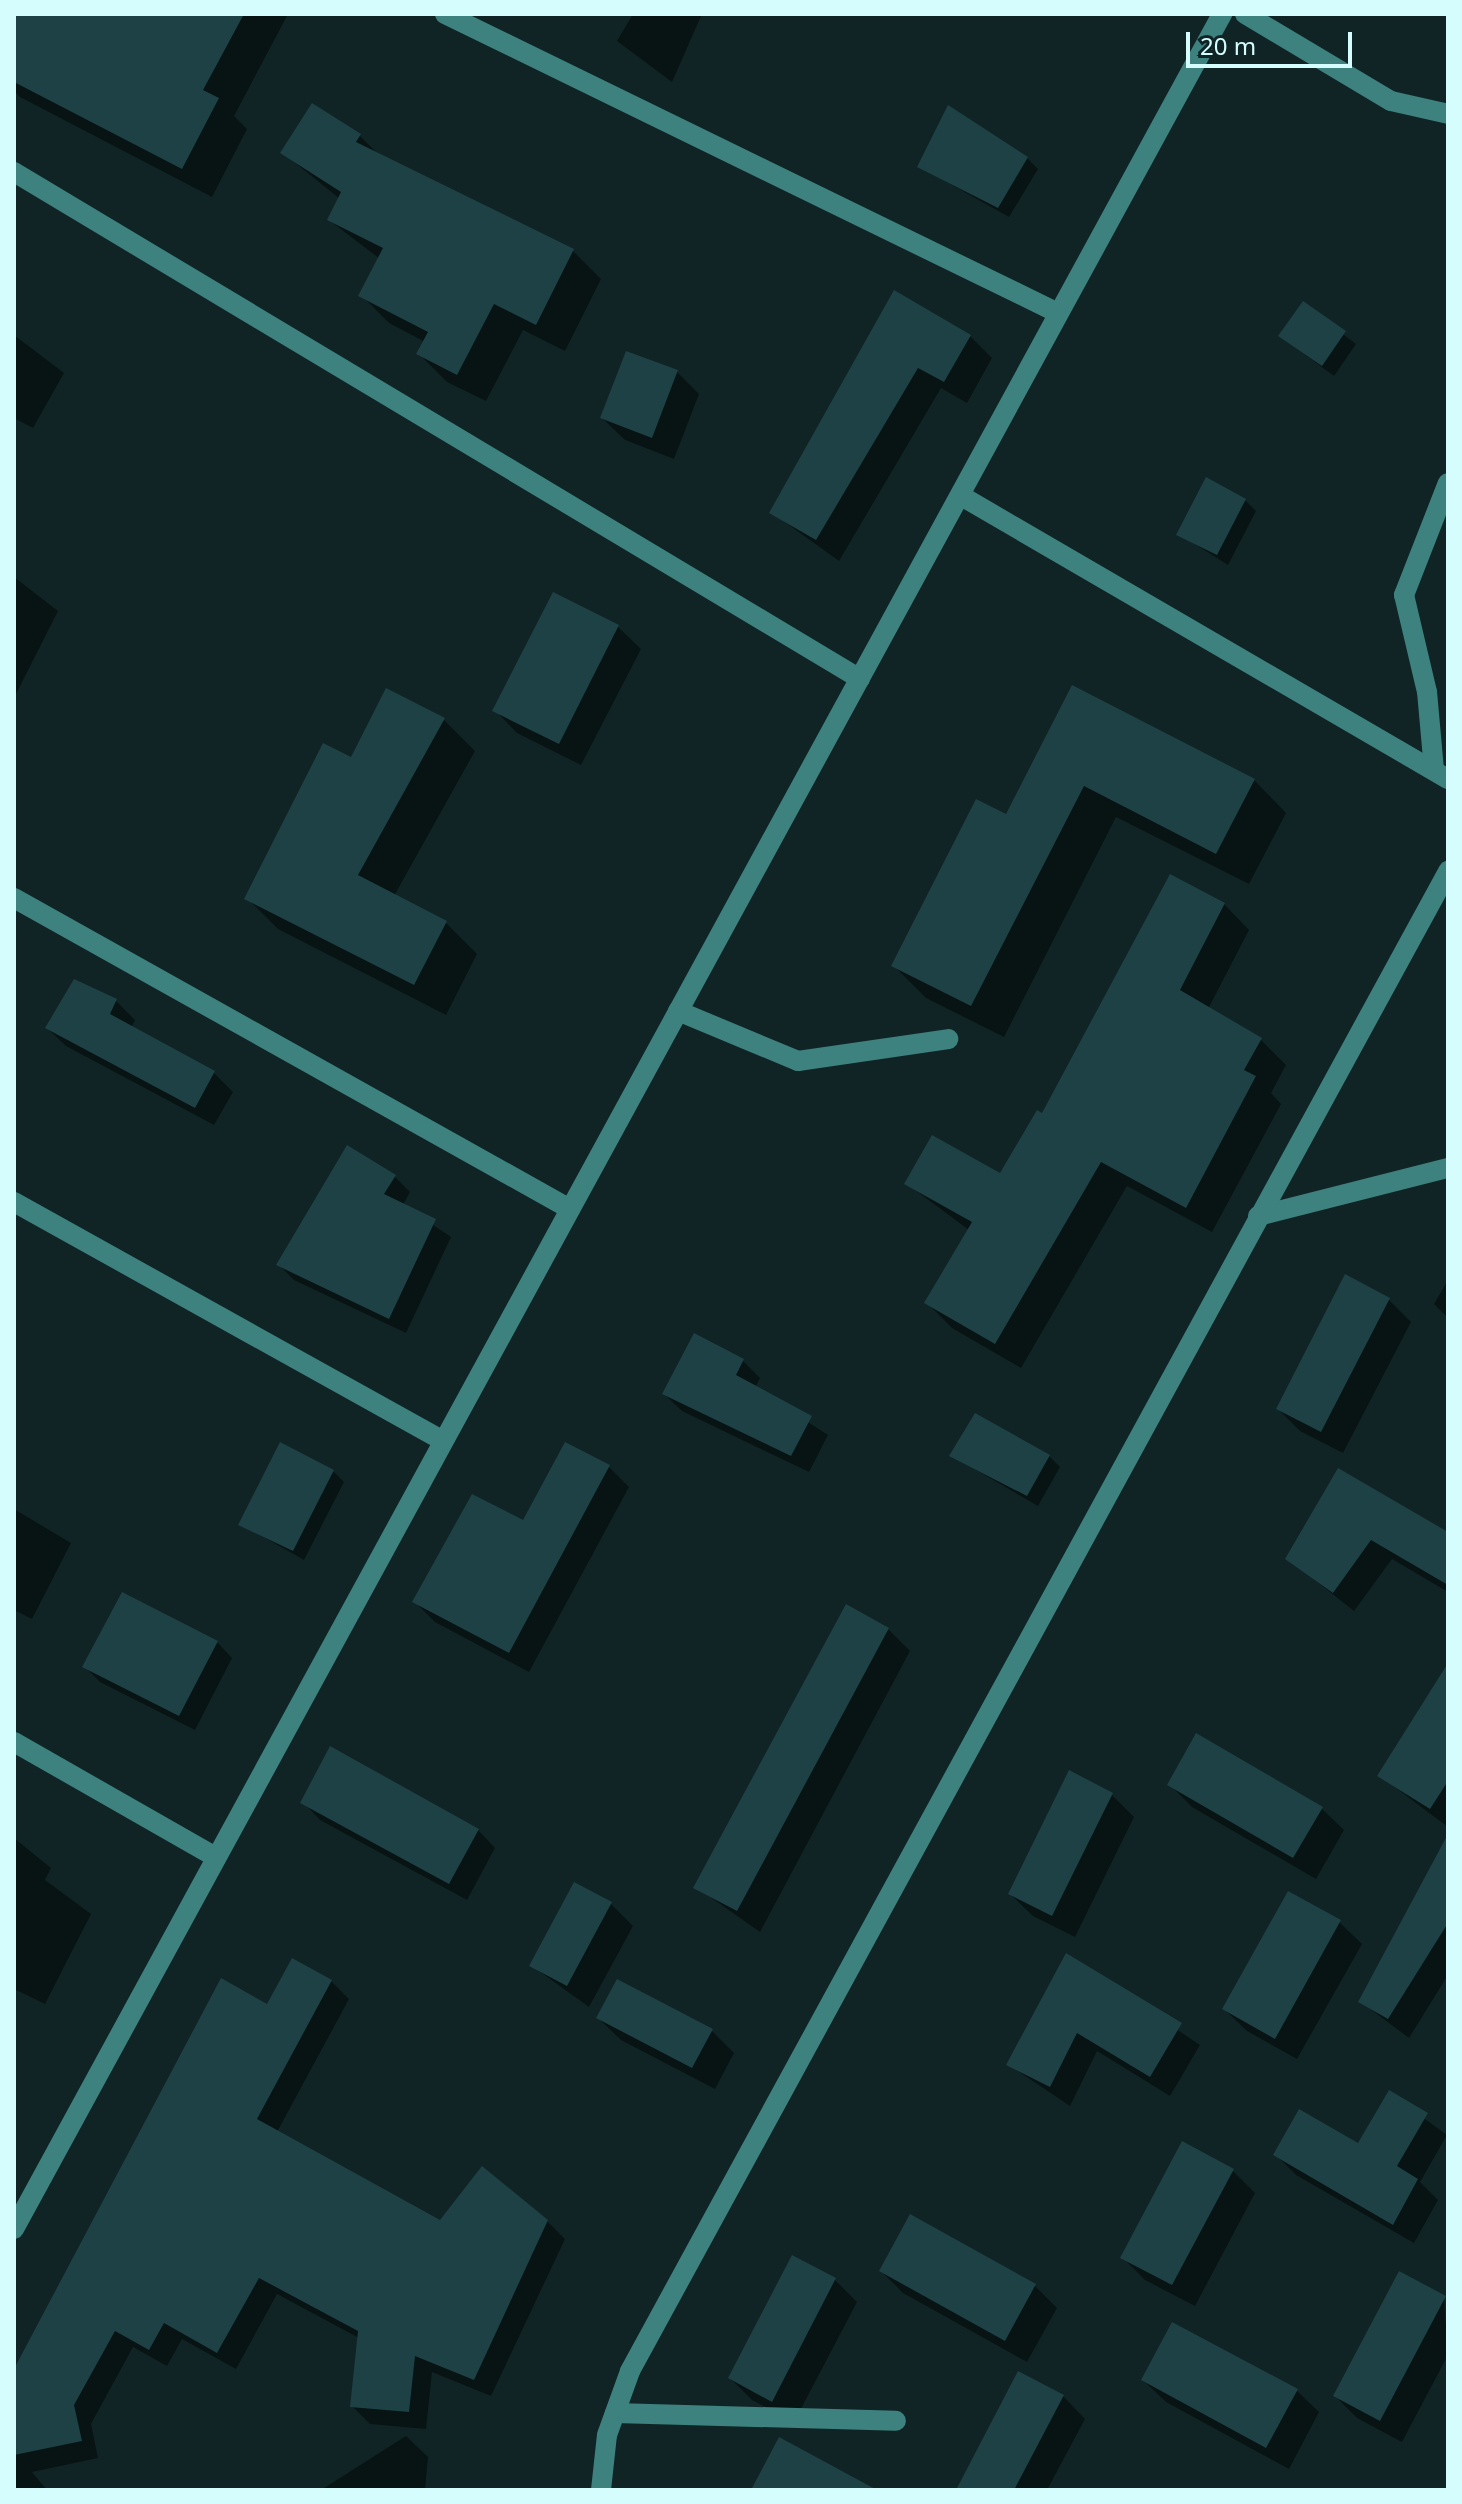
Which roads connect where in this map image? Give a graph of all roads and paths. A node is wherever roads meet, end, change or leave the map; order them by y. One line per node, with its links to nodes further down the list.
1 (445, 14): 6 (street)
2 (1222, 14): 6 (street)
3 (1245, 14): 4 (street)
4 (1448, 114)
5 (14, 172): 9 (street)
6 (1054, 311): 8 (street)
7 (1448, 483): 10 (street)
8 (963, 497): 9 (street); 10 (street)
9 (860, 679): 13 (street)
10 (1441, 774)
11 (1448, 871): 18 (street)
12 (14, 898): 17 (street)
13 (678, 1011): 14 (street); 17 (street)
14 (948, 1039)
15 (1448, 1168): 18 (street)
16 (14, 1202): 19 (street)
17 (570, 1209): 19 (street)
18 (1258, 1216): 23 (street)
19 (443, 1441): 21 (street)
20 (14, 1742): 21 (street)
21 (216, 1857): 22 (street)
22 (14, 2229)
23 (615, 2413): 24 (street); 25 (street)
24 (896, 2421)
25 (601, 2490)

